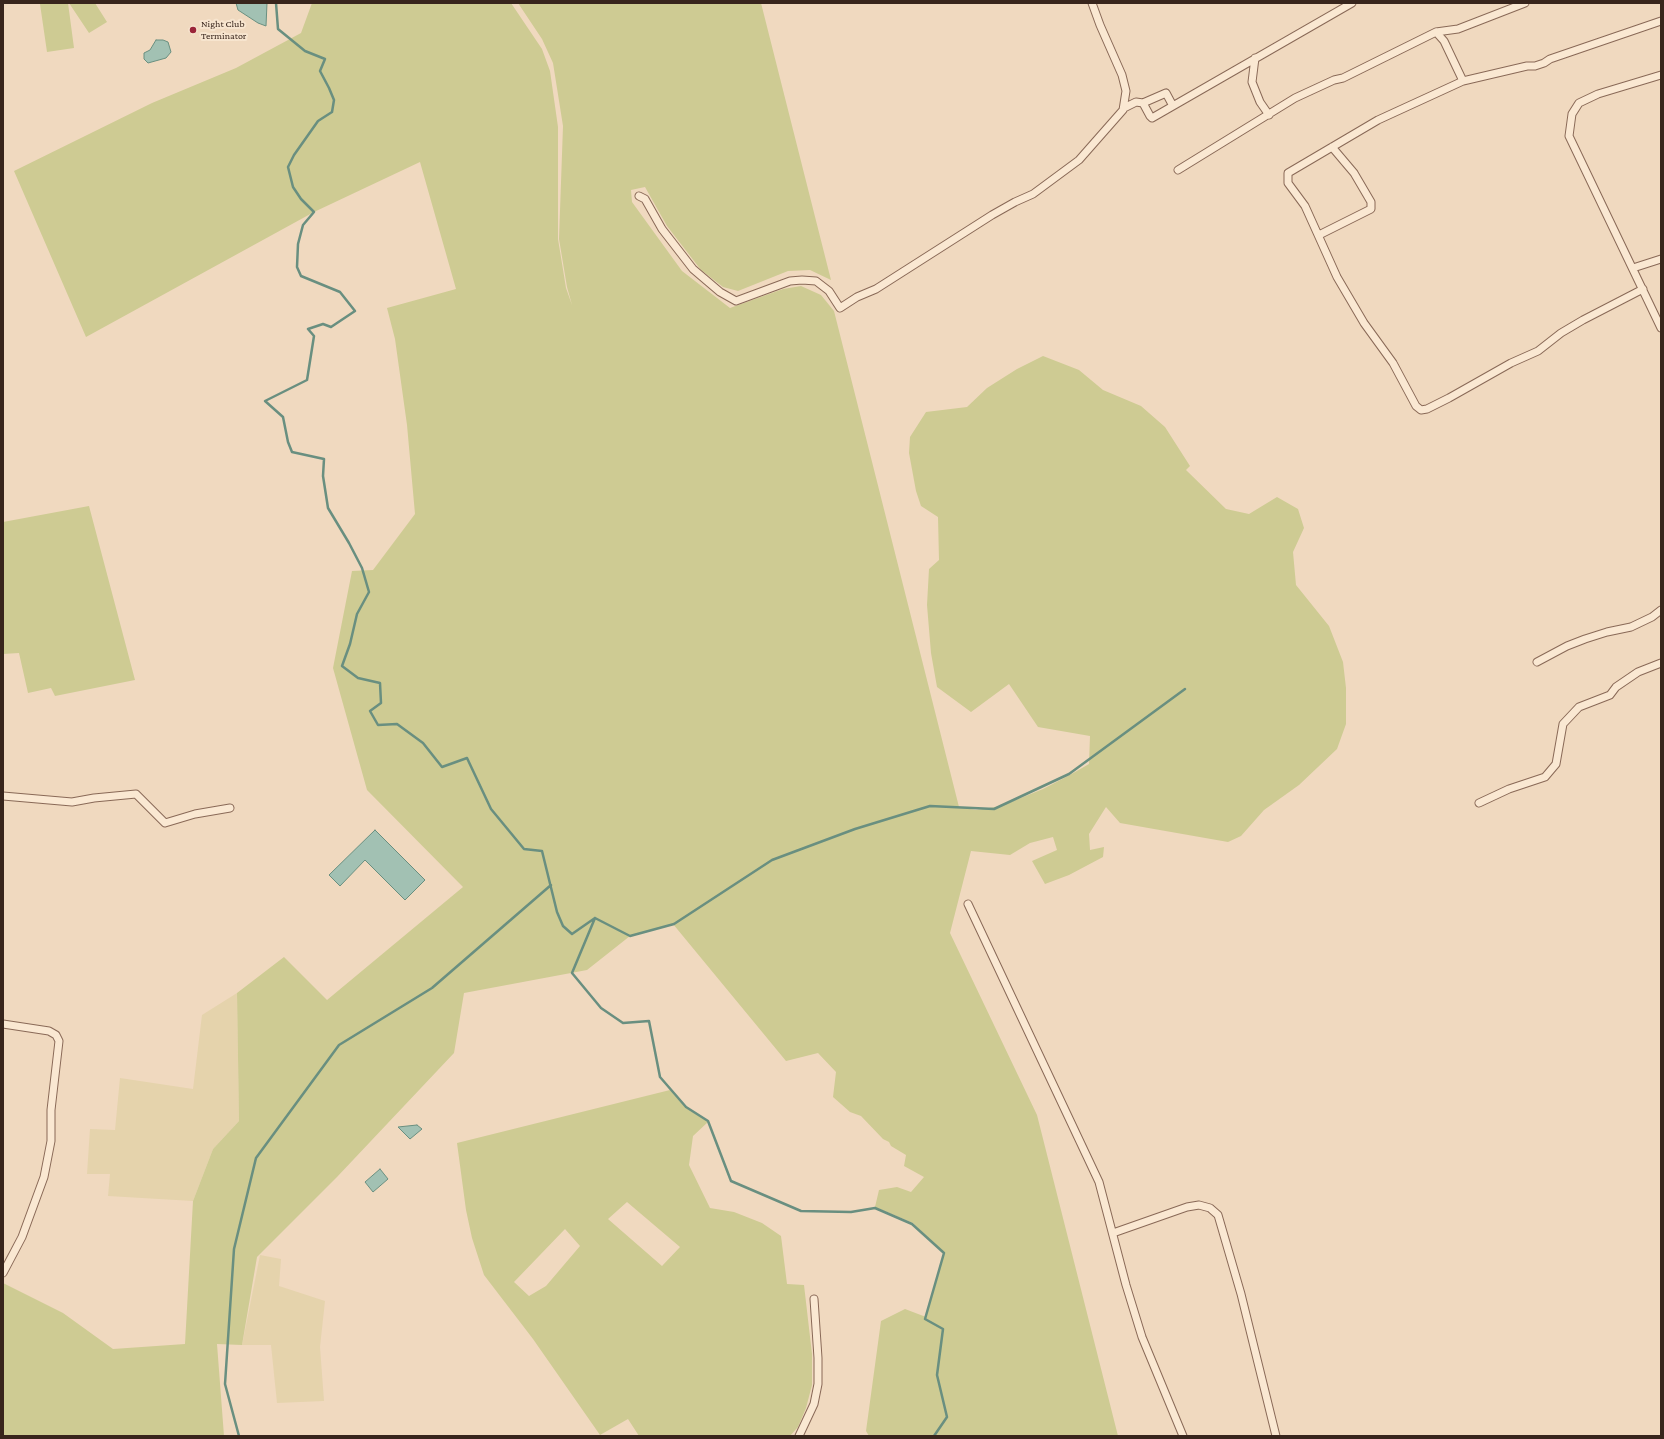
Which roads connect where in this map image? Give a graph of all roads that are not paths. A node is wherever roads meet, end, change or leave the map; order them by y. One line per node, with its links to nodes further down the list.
1 (1092, 3): 11 (street)
2 (1352, 3): 6 (street)
3 (1525, 3): 5 (street)
4 (1661, 21): 8 (street)
5 (1436, 32): 8 (street); 12 (street)
6 (1255, 58): 10 (street); 12 (street)
7 (1661, 74): 18 (street)
8 (1463, 81): 13 (street)
9 (1143, 103): 10 (street); 10 (street); 11 (street)
10 (1173, 106)
11 (1124, 108): 15 (street)
12 (1268, 115): 14 (street)
13 (1332, 147): 16 (street); 16 (street)
14 (1178, 170)
15 (639, 196)
16 (1319, 235): 19 (street)
17 (1661, 260): 18 (street)
18 (1633, 268): 19 (street)
19 (1643, 289): 20 (street)
20 (1661, 328)
21 (1661, 610): 22 (street)
22 (1537, 662)
23 (1661, 663): 25 (street)
24 (3, 796): 26 (street)
25 (1479, 803)
26 (230, 808)
27 (968, 904): 29 (street)
28 (3, 1024): 30 (street)
29 (1113, 1233): 33 (street); 34 (street)
30 (3, 1273)
31 (814, 1299): 32 (street)
32 (799, 1436)
33 (1183, 1436)
34 (1276, 1436)

